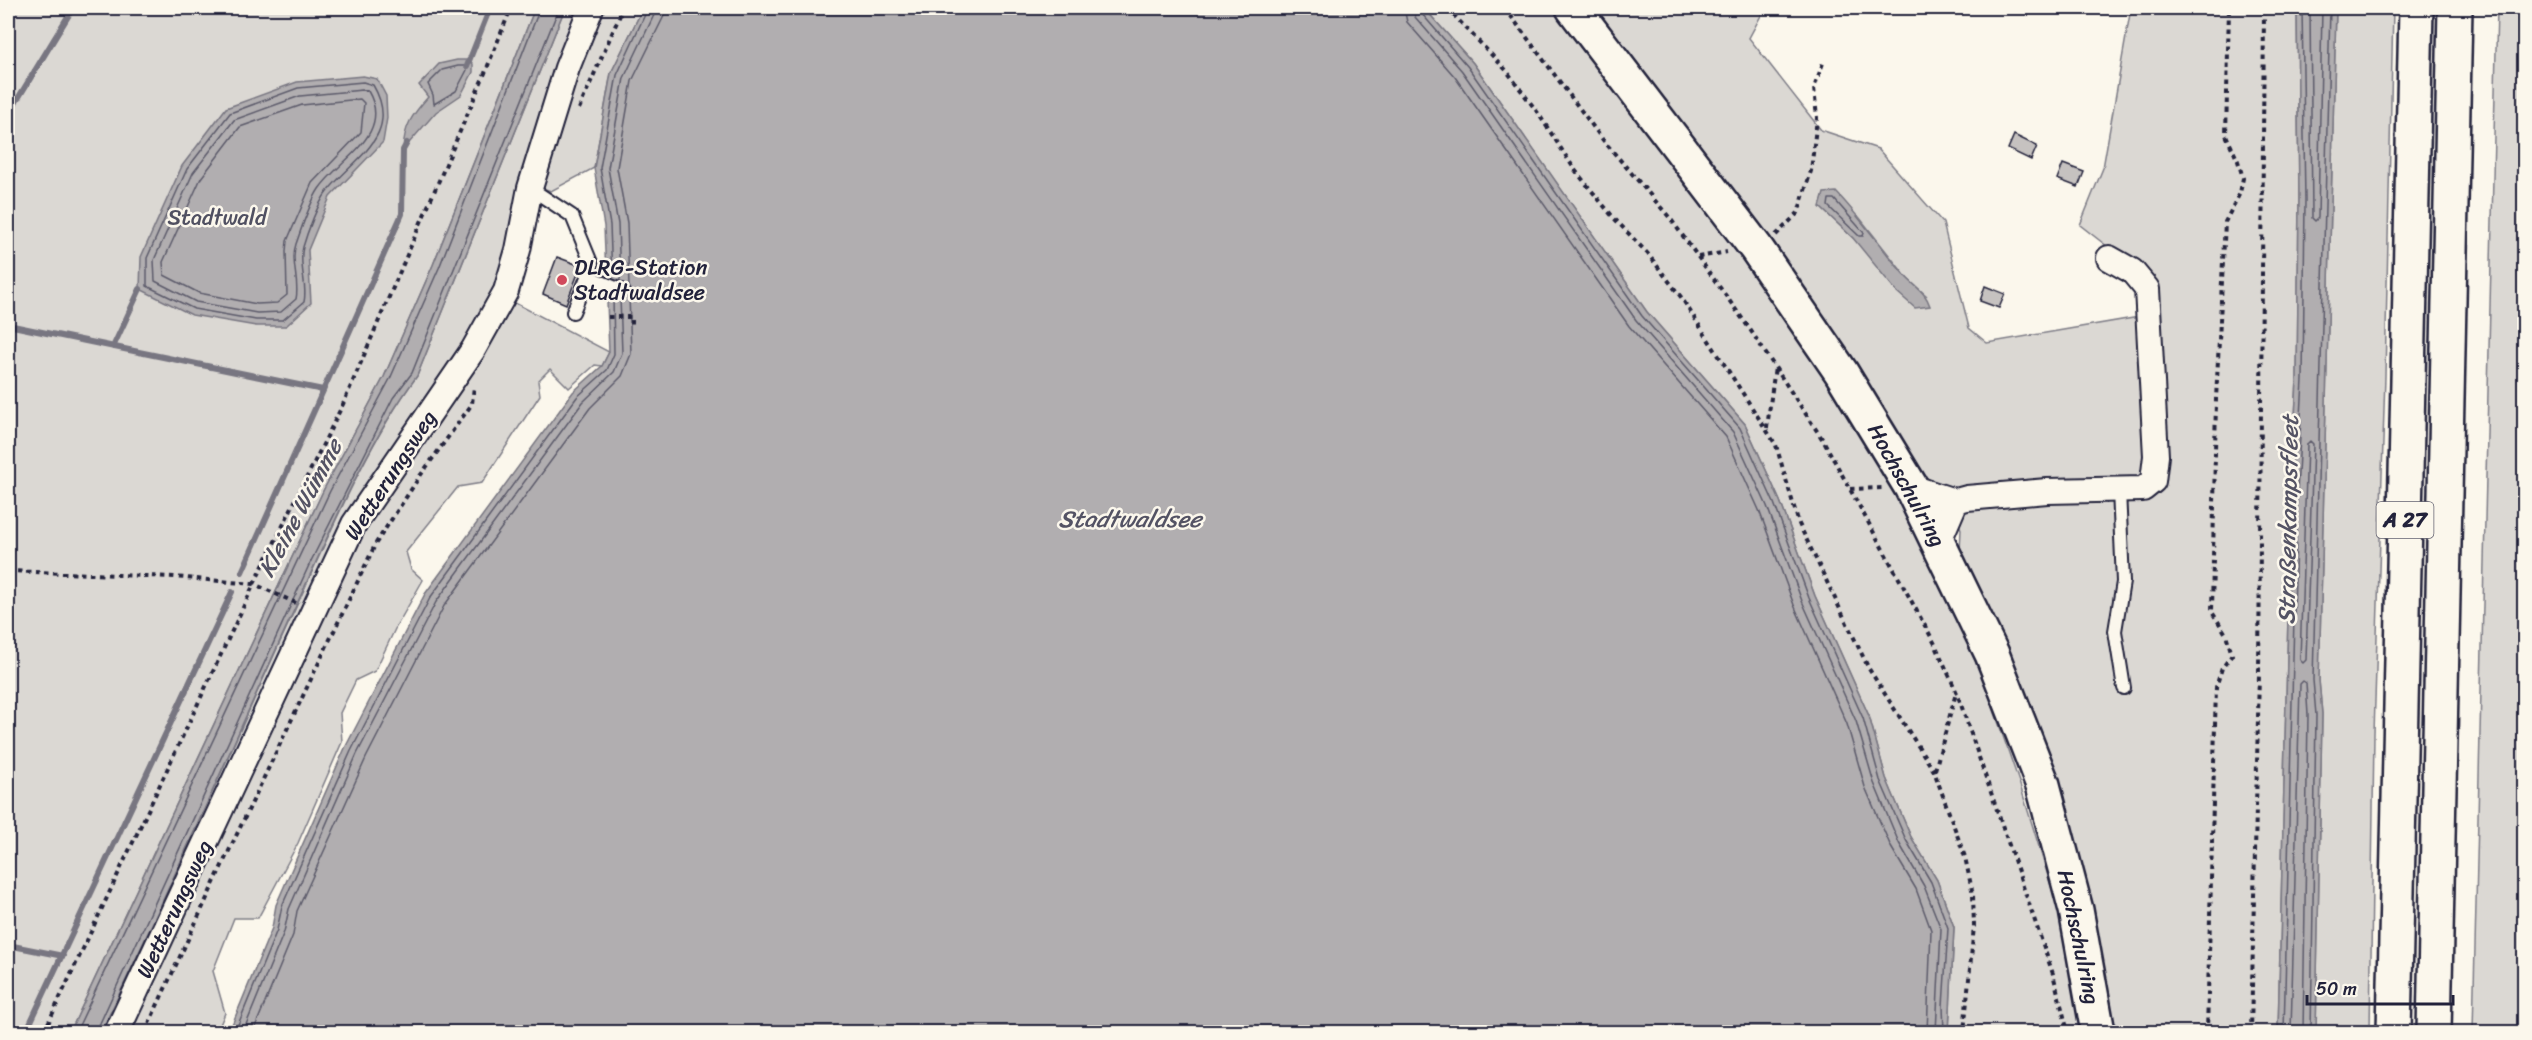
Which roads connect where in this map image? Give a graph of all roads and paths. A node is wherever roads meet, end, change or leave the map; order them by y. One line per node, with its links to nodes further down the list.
1 (511, 8): 32 (path)
2 (591, 8): 15 (street, Wetterungsweg)
3 (622, 8): 14 (path)
4 (1447, 8): 26 (path)
5 (1505, 8): 12 (path)
6 (1512, 8): 12 (path)
7 (1573, 8): 16 (main road, Hochschulring)
8 (2229, 8): 43 (path)
9 (2264, 8): 44 (path)
10 (2416, 8): 45 (main road, A 27)
11 (2455, 8): 46 (main road, A 27)
12 (1509, 14): 17 (path)
13 (1823, 63): 16 (path)
14 (577, 113)
15 (530, 188): 19 (lane); 24 (street, Wetterungsweg)
16 (1756, 248): 17 (path); 27 (main road, Hochschulring)
17 (1698, 257): 25 (path)
18 (2109, 258): 28 (street)
19 (587, 276): 20 (lane); 21 (lane)
20 (623, 291)
21 (573, 312)
22 (608, 317): 23 (path)
23 (632, 328)
24 (473, 350): 38 (street, Wetterungsweg); 39 (path)
25 (1775, 366): 26 (path); 35 (path)
26 (1767, 430): 36 (path)
27 (1911, 486): 29 (street); 30 (main road, Hochschulring)
28 (2119, 490): 29 (street); 34 (lane)
29 (1956, 501): 30 (street)
30 (1938, 543): 42 (main road, Hochschulring)
31 (8, 571): 32 (path)
32 (254, 584): 33 (path); 37 (path)
33 (299, 604)
34 (2124, 688)
35 (1957, 693): 36 (path); 41 (path)
36 (1934, 771): 40 (path)
37 (44, 1032)
38 (117, 1032)
39 (145, 1032)
40 (1964, 1032)
41 (2068, 1032)
42 (2098, 1032)
43 (2207, 1032)
44 (2251, 1032)
45 (2394, 1032)
46 (2434, 1032)

